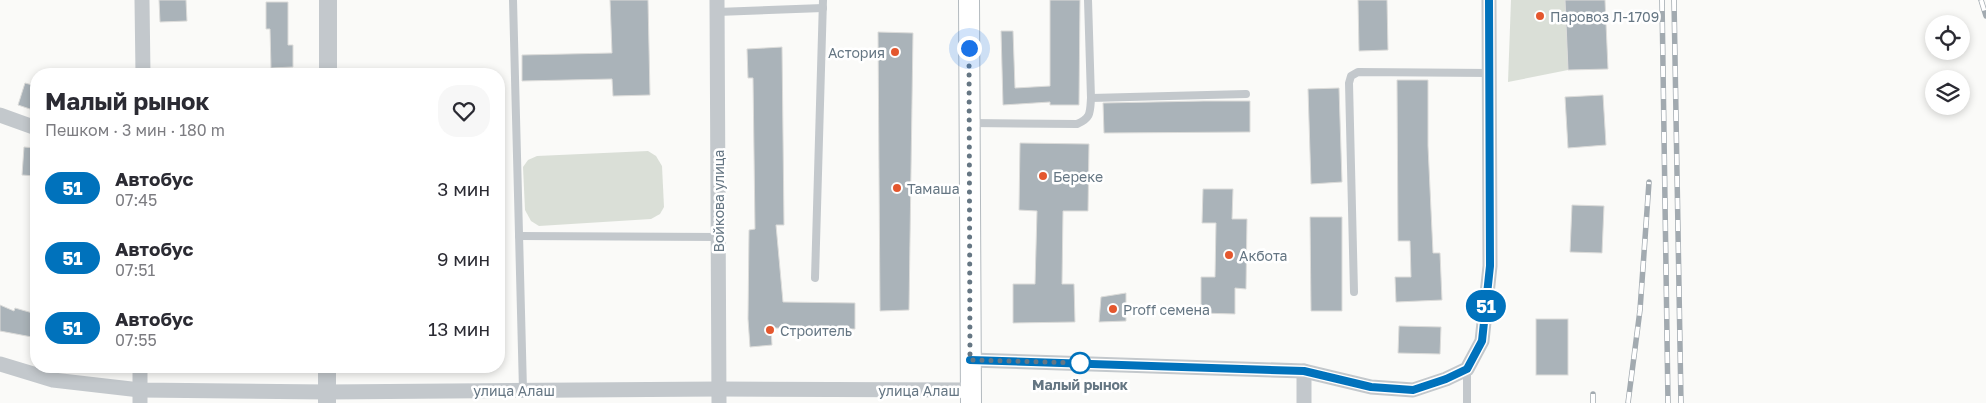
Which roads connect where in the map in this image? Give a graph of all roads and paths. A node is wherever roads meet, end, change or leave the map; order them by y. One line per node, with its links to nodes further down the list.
1 (142, 0): 9 (street)
2 (328, 0): 10 (street)
3 (513, 0): 17 (lane)
4 (969, 0): 15 (main road)
5 (1088, 0): 13 (lane)
6 (1489, 0): 11 (street)
7 (823, 4): 8 (lane); 19 (lane)
8 (717, 6): 18 (street, Войкова улица)
9 (143, 68)
10 (328, 68)
11 (1490, 73): 20 (lane); 23 (street)
12 (1246, 94): 13 (lane)
13 (1091, 98): 15 (lane)
14 (0, 115): 16 (street)
15 (969, 123): 21 (main road)
16 (30, 126)
17 (519, 236): 18 (lane); 30 (lane)
18 (718, 237): 28 (street, Войкова улица)
19 (815, 278)
20 (1354, 292)
21 (970, 360): 24 (street); 31 (main road)
22 (0, 364): 27 (street, улица Алаш)
23 (1467, 369): 24 (street); 33 (lane)
24 (1304, 371): 32 (street)
25 (140, 373): 27 (street)
26 (327, 373): 29 (street)
27 (140, 396): 29 (street, улица Алаш)
28 (719, 396): 30 (street, улица Алаш); 31 (street, улица Алаш)
29 (327, 397): 30 (street, улица Алаш)
30 (523, 397)
31 (971, 397)
32 (1304, 403)
33 (1467, 403)

